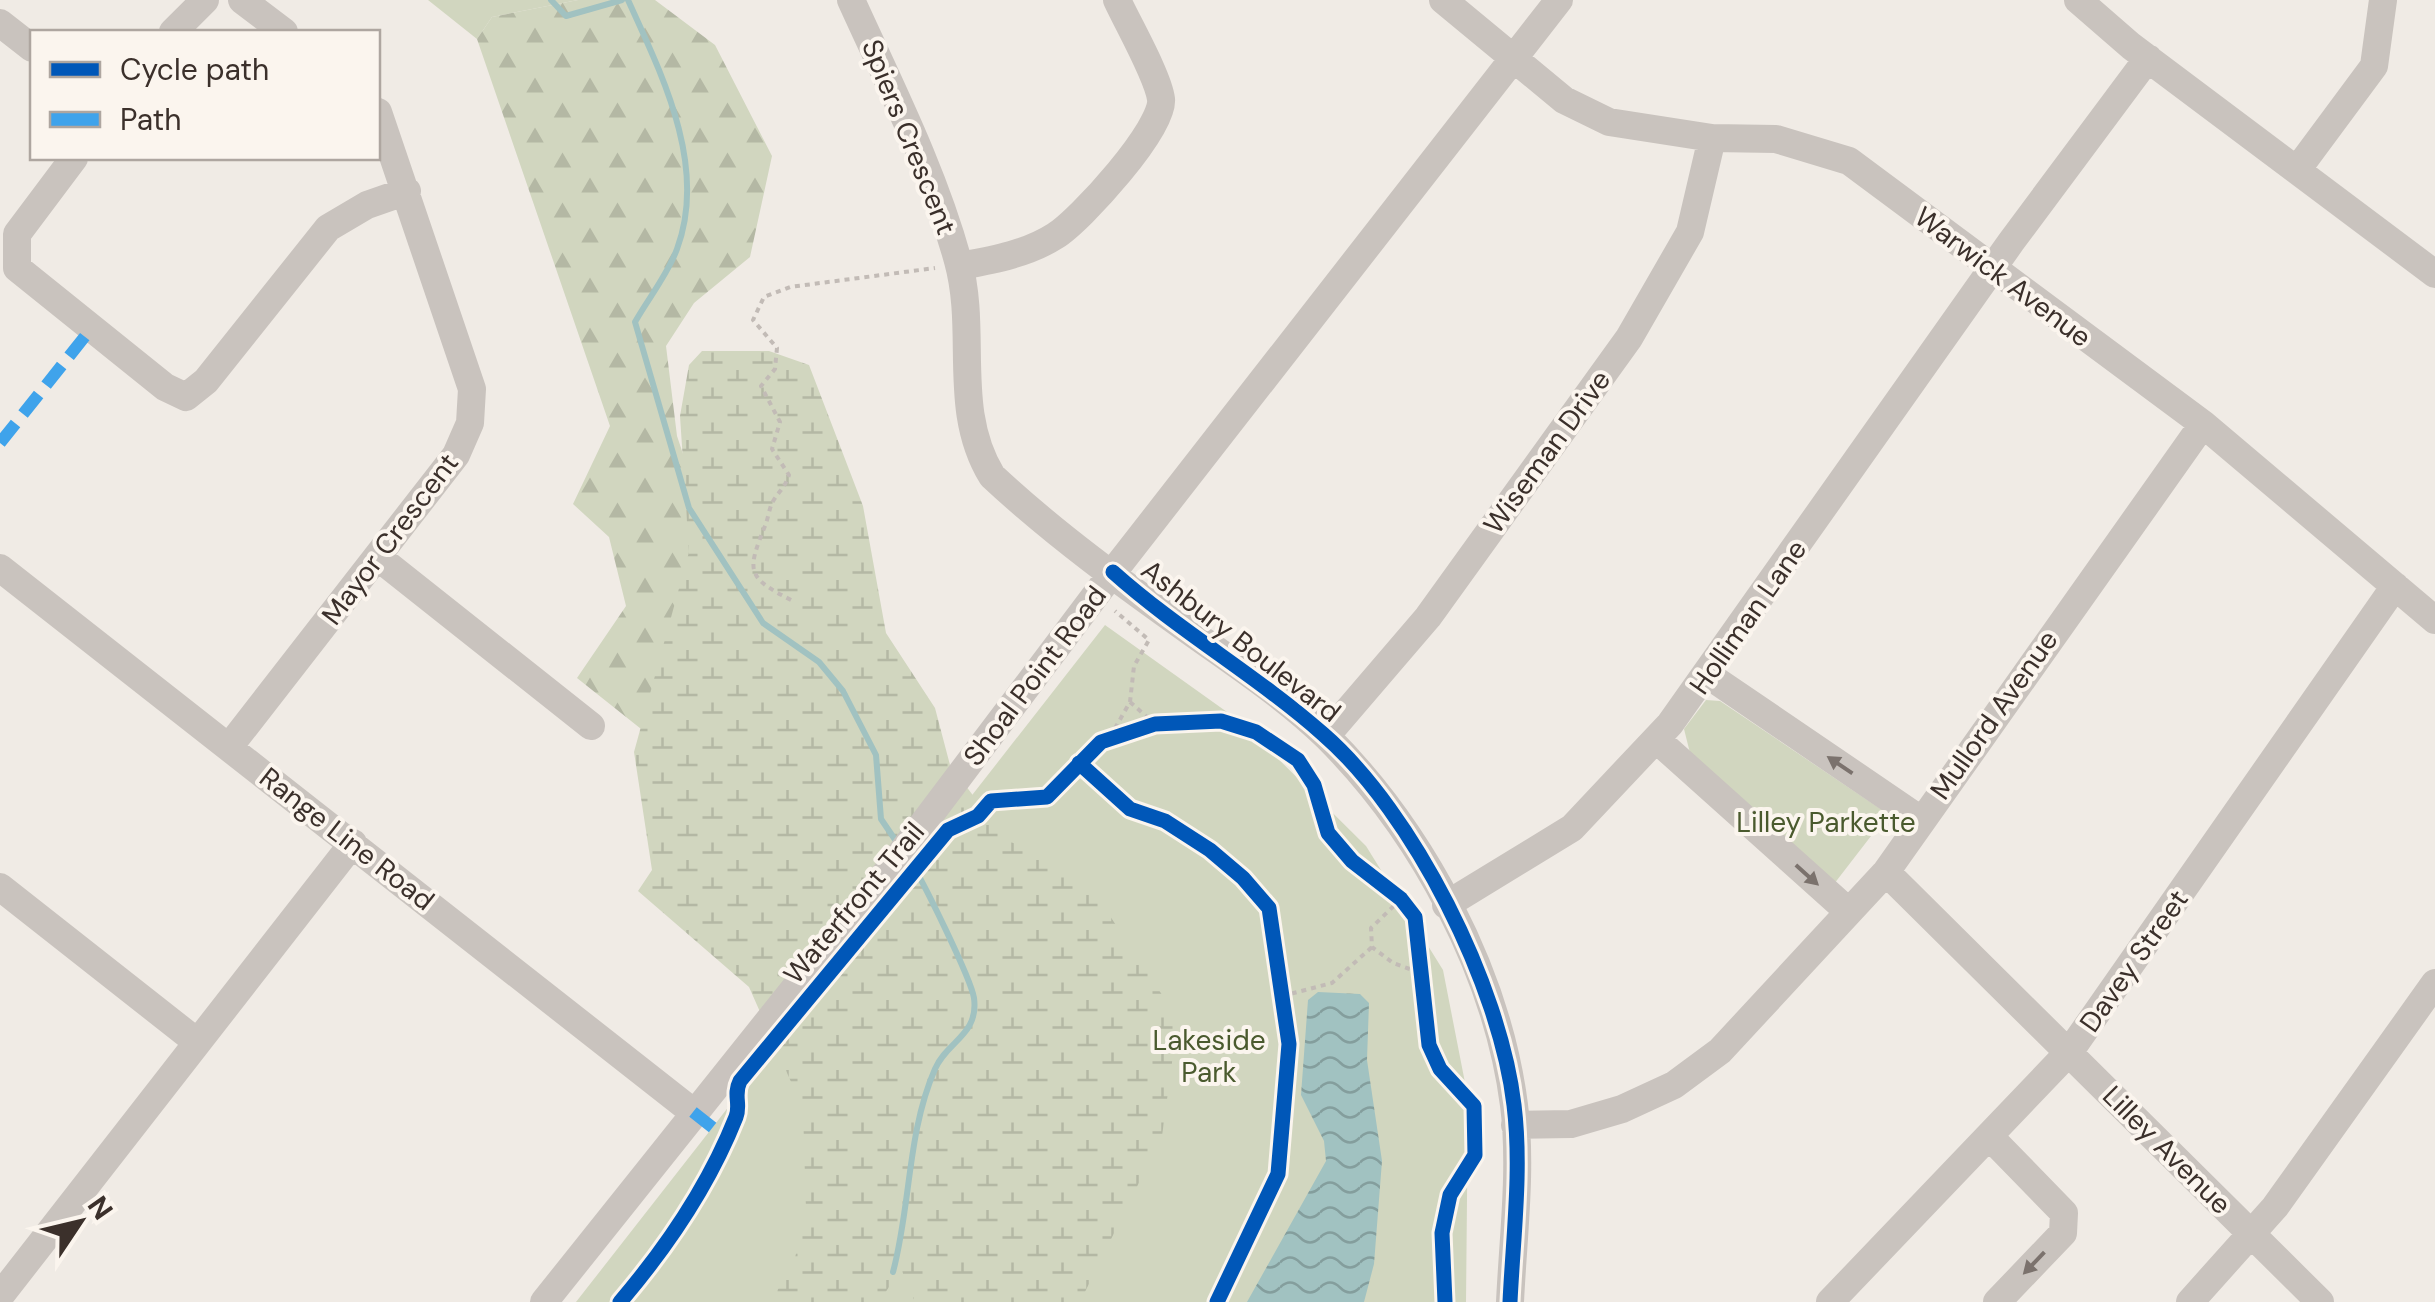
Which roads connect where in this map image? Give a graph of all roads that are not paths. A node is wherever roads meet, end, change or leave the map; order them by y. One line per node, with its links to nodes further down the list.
1 (205, 0): 10 (street)
2 (242, 0): 11 (street)
3 (852, 0): 20 (street, Spiers Crescent)
4 (1117, 0): 20 (street)
5 (1444, 0): 14 (street, Warwick Avenue)
6 (1559, 0): 14 (street, Shoal Point Road)
7 (2078, 0): 13 (street)
8 (2383, 0): 18 (street)
9 (0, 23): 12 (street)
10 (174, 30)
11 (281, 30)
12 (30, 46)
13 (2148, 58): 18 (street); 21 (street, Holliman Lane)
14 (1514, 59): 16 (street, Warwick Avenue); 26 (street, Shoal Point Road)
15 (380, 117): 19 (street, Mayor Crescent)
16 (1712, 138): 21 (street, Warwick Avenue); 31 (street, Wiseman Drive)
17 (72, 160): 19 (street)
18 (2297, 170): 22 (street)
19 (407, 191): 24 (street, Mayor Crescent)
20 (960, 266): 26 (street, Spiers Crescent)
21 (1992, 270): 23 (street, Warwick Avenue); 29 (street, Holliman Lane)
22 (2435, 274)
23 (2203, 424): 27 (street, Warwick Avenue); 34 (street, Mullord Avenue)
24 (379, 558): 30 (street); 33 (street, Mayor Crescent)
25 (0, 568): 33 (street, Range Line Road)
26 (1113, 572): 31 (street, Ashbury Boulevard); 43 (street, Shoal Point Road)
27 (2395, 586): 28 (street, Warwick Avenue); 42 (street, Davey Street)
28 (2435, 620)
29 (1708, 675): 32 (street, Holliman Lane); 34 (street, one-way to 29)
30 (591, 726)
31 (1326, 736): 38 (street, Ashbury Boulevard)
32 (1657, 740): 38 (street, Holliman Lane); 39 (street, one-way to 39)
33 (229, 747): 35 (street, Range Line Road)
34 (1921, 820): 36 (street, Mullord Avenue)
35 (352, 843): 41 (street); 43 (street, Range Line Road)
36 (1886, 872): 39 (street, Mullord Avenue); 42 (street, Lilley Avenue)
37 (0, 887): 41 (street)
38 (1446, 905): 44 (street, Ashbury Boulevard)
39 (1848, 912): 44 (street, Mullord Avenue)
40 (2435, 983): 46 (street)
41 (197, 1042): 47 (street)
42 (2070, 1051): 45 (street, Davey Street); 46 (street, Lilley Avenue)
43 (693, 1112): 48 (street, Shoal Point Road)
44 (1515, 1125): 49 (street, Ashbury Boulevard)
45 (1990, 1137): 50 (street, Davey Street); 51 (street, one-way to 51)
46 (2251, 1234): 52 (street); 53 (street, Lilley Avenue)
47 (0, 1296)
48 (544, 1302)
49 (1510, 1302)
50 (1830, 1302)
51 (1997, 1302)
52 (2190, 1302)
53 (2320, 1302)

